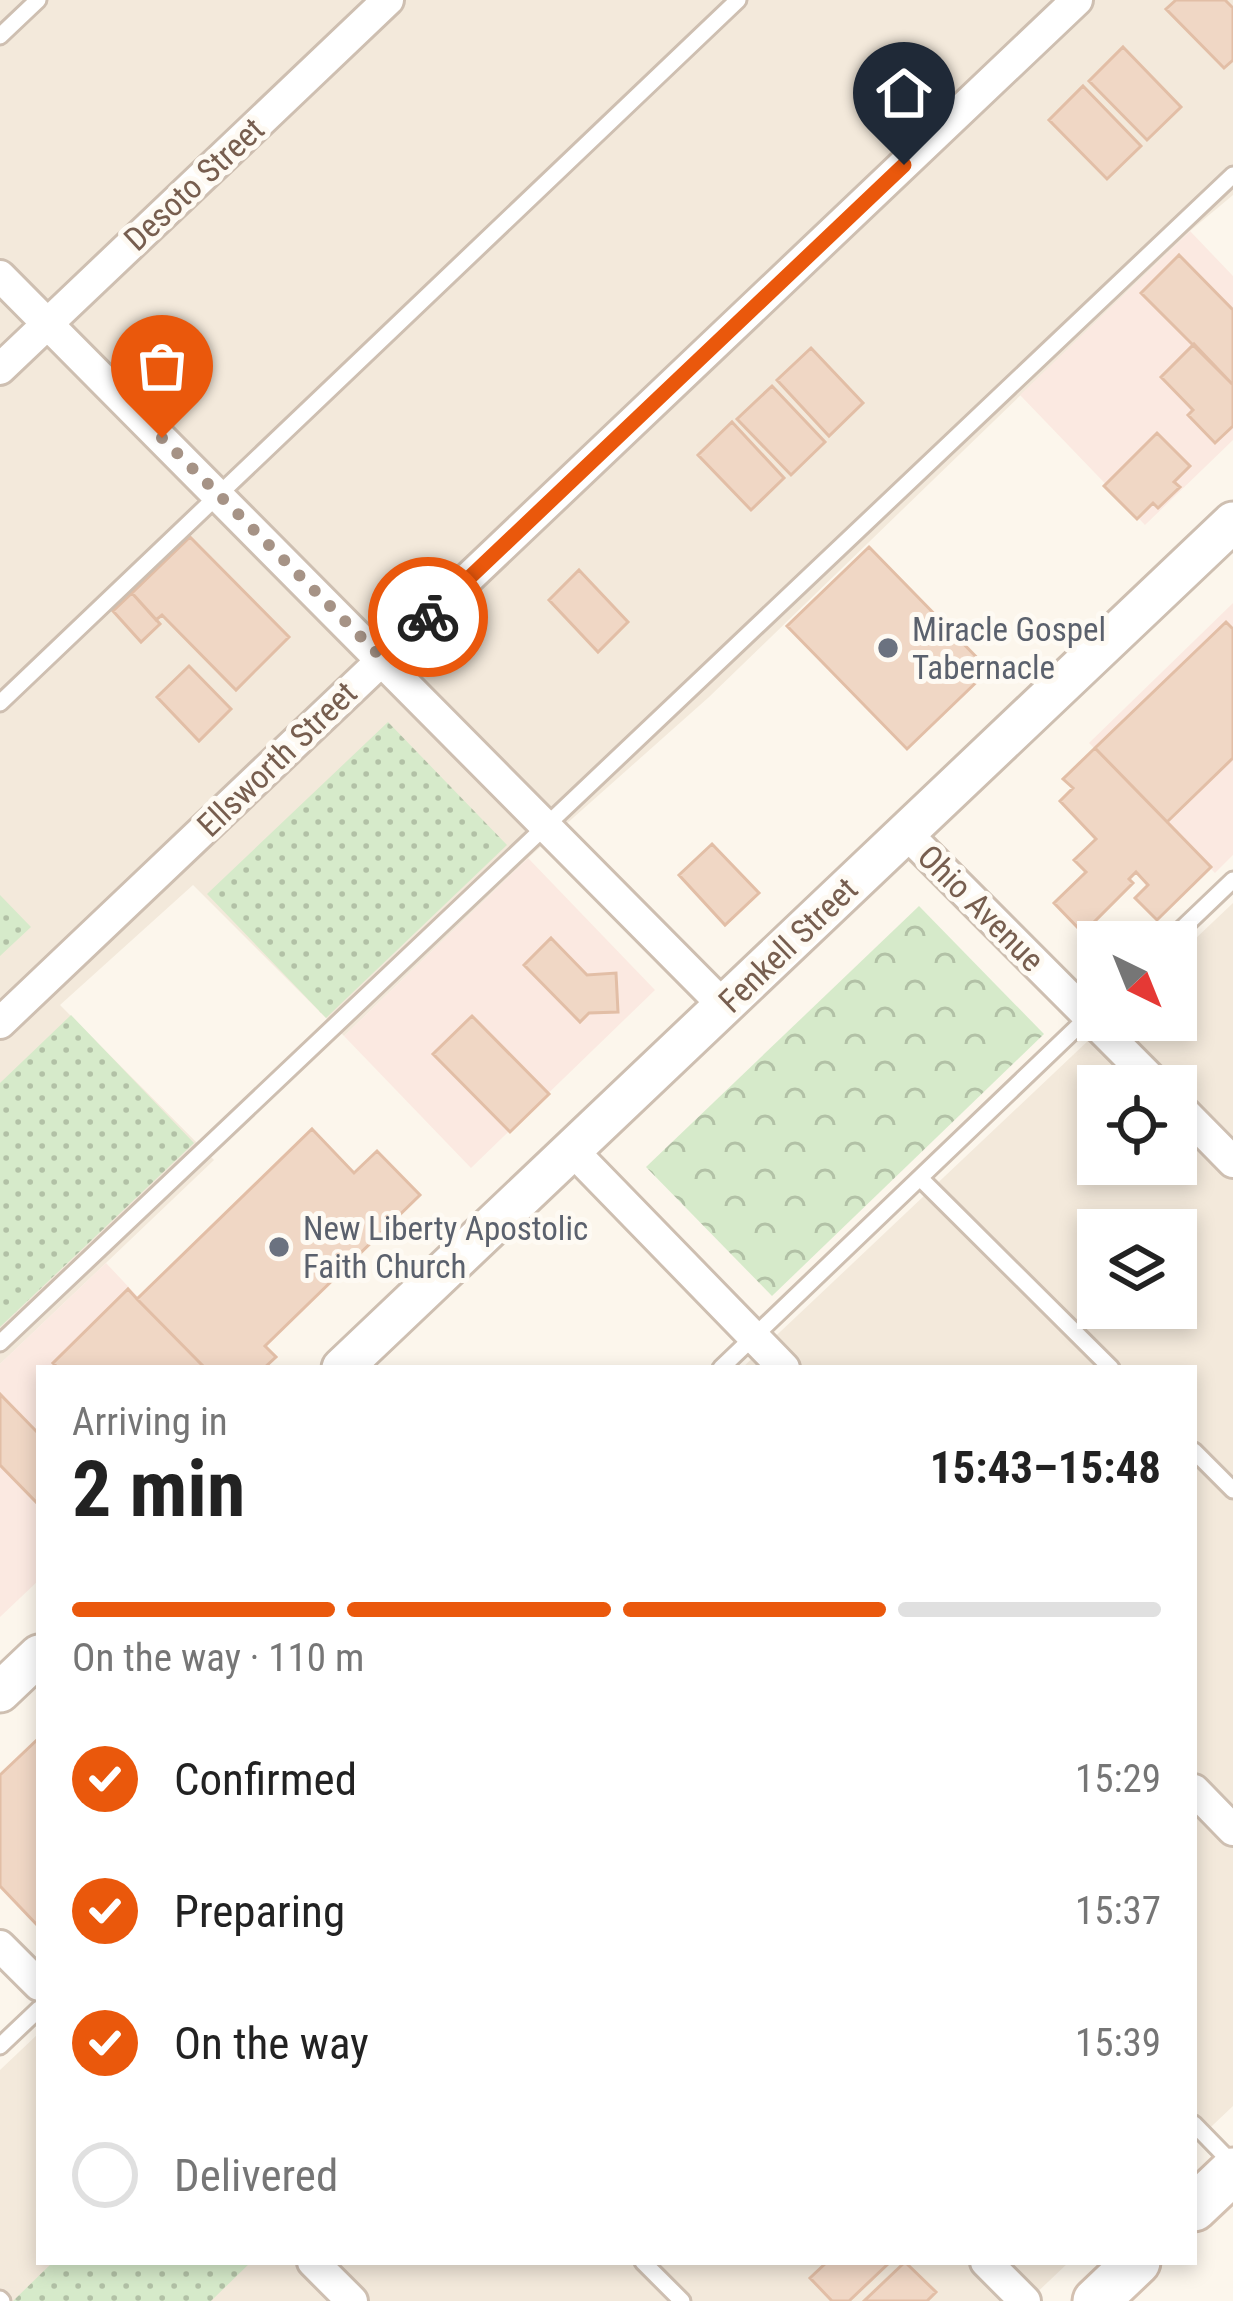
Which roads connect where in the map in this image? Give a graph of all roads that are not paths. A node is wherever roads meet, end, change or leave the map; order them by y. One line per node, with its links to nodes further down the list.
1 (38, 0): 5 (lane)
2 (388, 0): 8 (street, Desoto Street)
3 (738, 0): 10 (lane)
4 (1077, 0): 12 (street, Ellsworth Street)
5 (0, 36)
6 (1233, 175): 14 (lane)
7 (0, 276): 8 (street)
8 (47, 323): 9 (street, Desoto Street); 10 (street)
9 (0, 369)
10 (219, 495): 12 (street); 13 (lane)
11 (1233, 522): 15 (street, Fenkell Street)
12 (383, 659): 14 (street); 20 (street, Ellsworth Street)
13 (0, 703)
14 (546, 825): 19 (street); 29 (lane)
15 (906, 833): 18 (street, Ohio Avenue); 19 (street, Fenkell Street)
16 (1233, 880): 17 (lane)
17 (1190, 921)
18 (1077, 997)
19 (724, 1006): 25 (street, Fenkell Street)
20 (0, 1023)
21 (1077, 1027): 27 (lane)
22 (1118, 1041): 23 (street, Ohio Avenue)
23 (1140, 1065)
24 (1197, 1125): 26 (street)
25 (572, 1150): 28 (street); 30 (street, Fenkell Street)
26 (1233, 1162)
27 (920, 1178): 28 (lane); 33 (lane)
28 (754, 1337): 31 (lane); 32 (street)
29 (0, 1343)
30 (345, 1365)
31 (724, 1365)
32 (781, 1365)
33 (1108, 1365)
34 (1197, 1454): 35 (lane)
35 (1233, 1490)
36 (36, 1658): 37 (street)
37 (0, 1692)
38 (1197, 1793): 39 (street)
39 (1233, 1830)
40 (0, 1946): 41 (street)
41 (36, 1982)
42 (36, 2012): 43 (lane)
43 (0, 2046)
44 (1197, 2127): 45 (lane)
45 (1233, 2168): 46 (main road)
46 (1197, 2205)
47 (317, 2265): 51 (street)
48 (647, 2265): 52 (lane)
49 (989, 2265): 53 (street)
50 (1134, 2265): 54 (main road)
51 (352, 2301)
52 (682, 2301)
53 (1025, 2301)
54 (1096, 2301)

